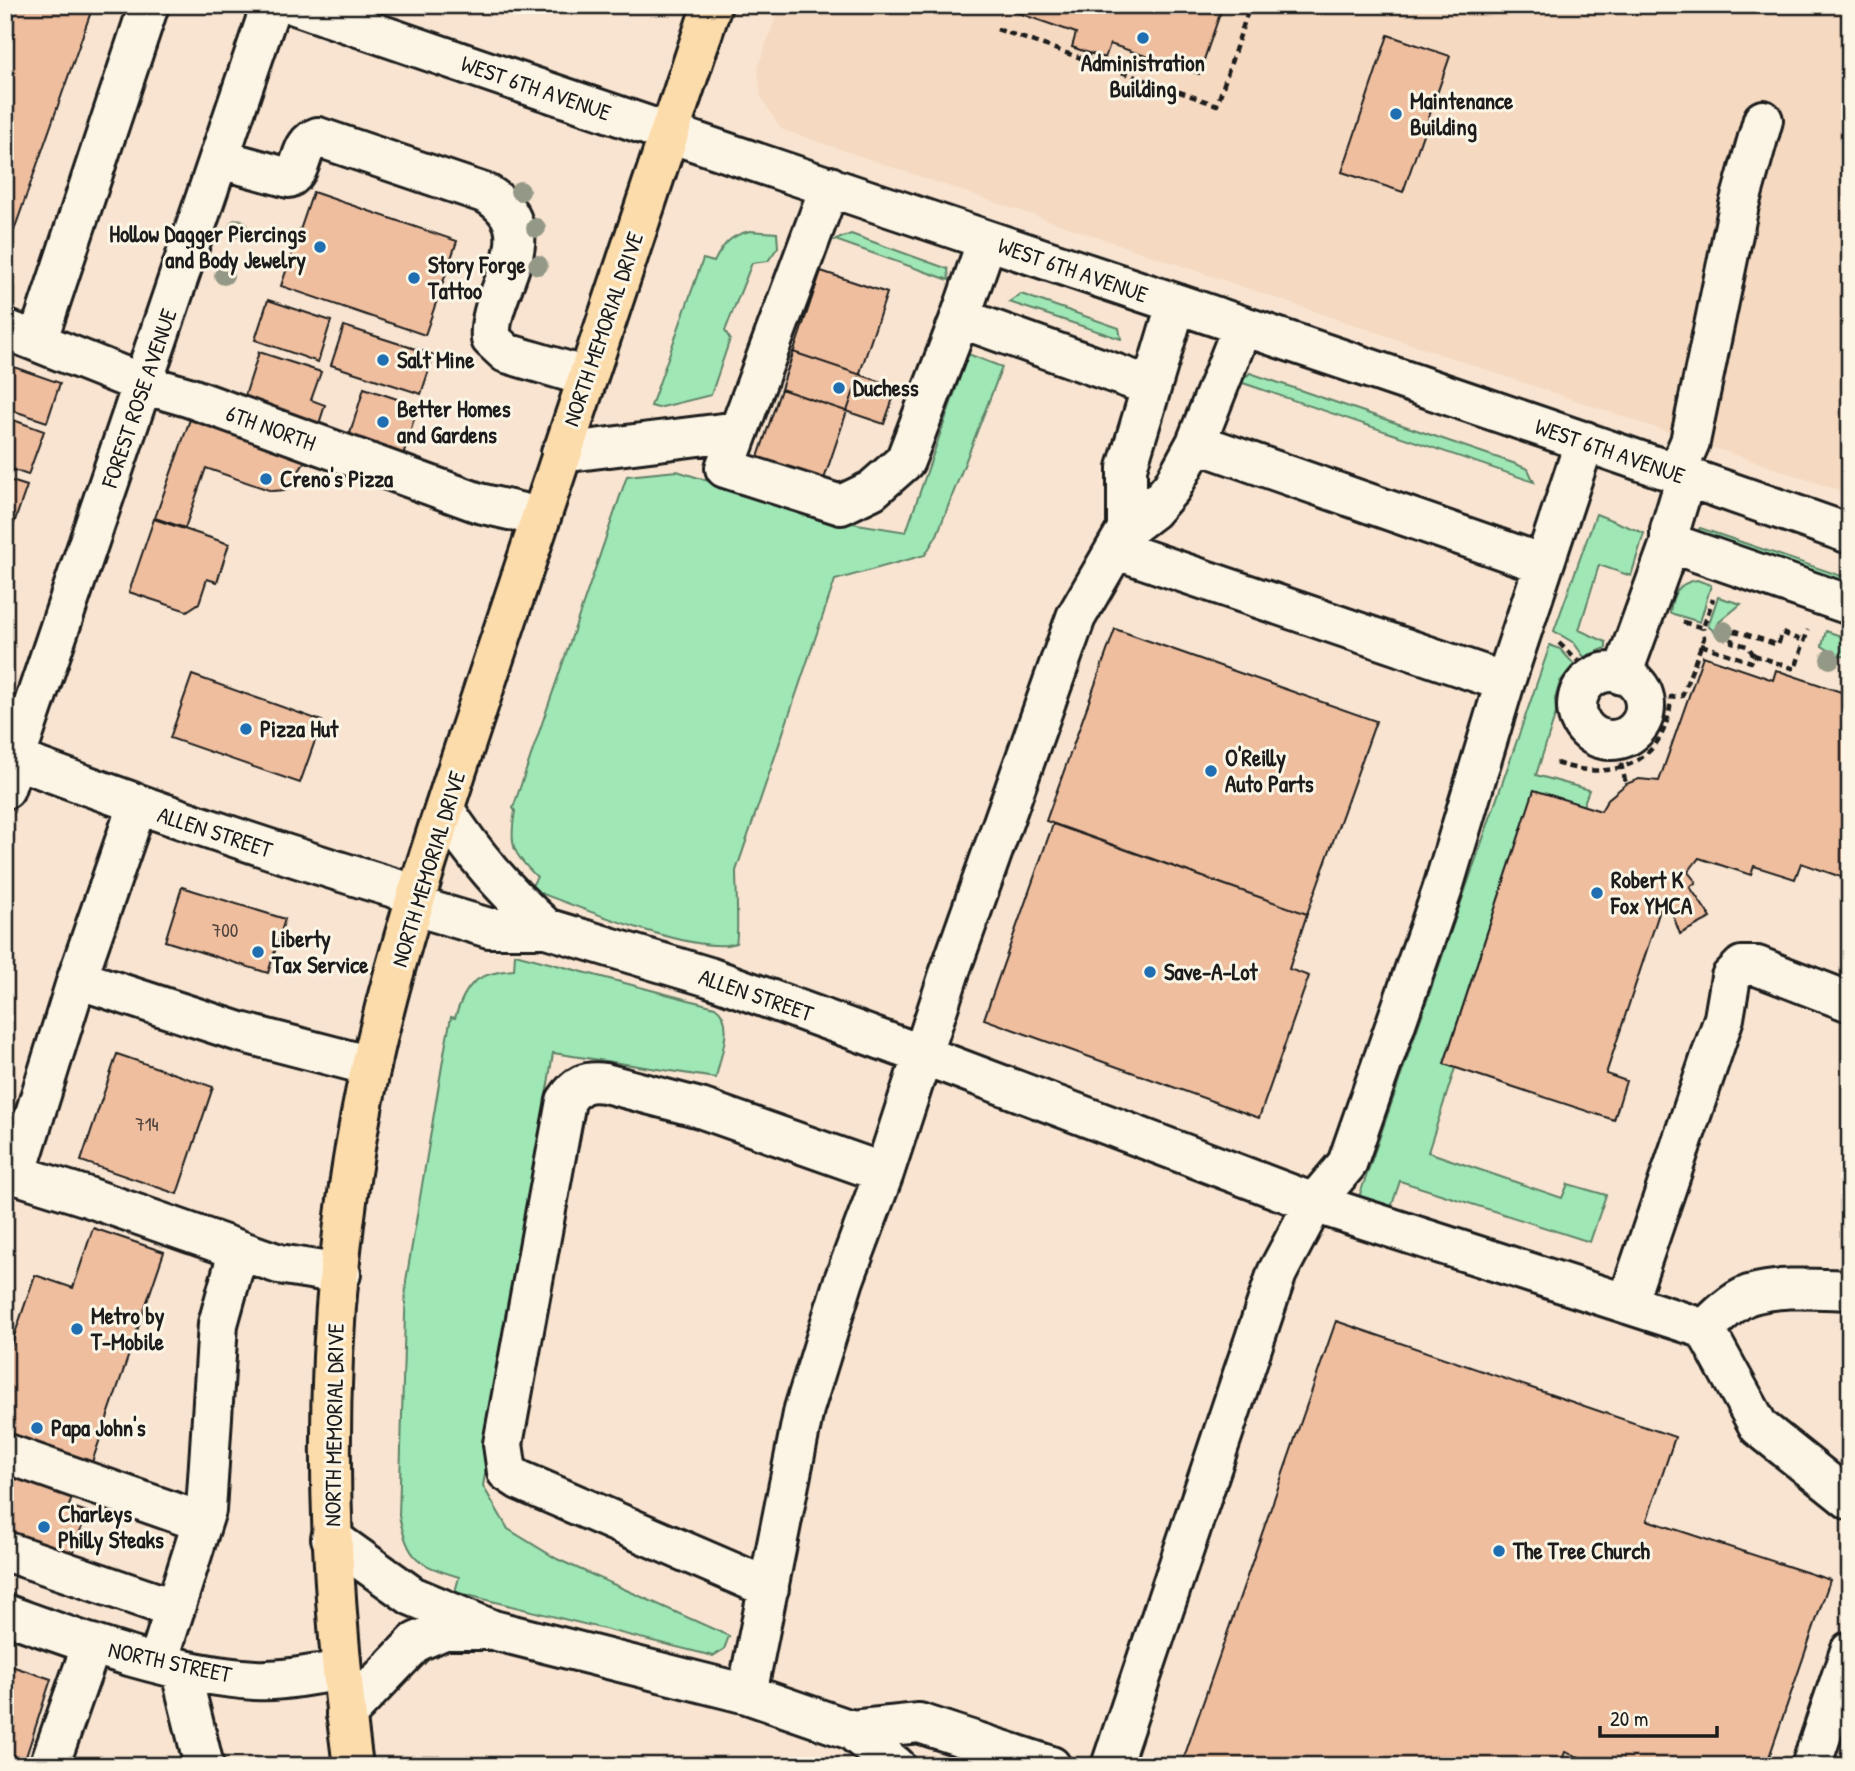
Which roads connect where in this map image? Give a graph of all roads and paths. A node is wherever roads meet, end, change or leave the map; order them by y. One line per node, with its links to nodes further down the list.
1 (149, 5): 17 (street)
2 (271, 5): 11 (street, FOREST ROSE AVENUE)
3 (295, 5): 10 (street, WEST 6TH AVENUE)
4 (712, 5): 10 (main road, NORTH MEMORIAL DRIVE)
5 (1250, 5): 8 (path)
6 (997, 29): 8 (path)
7 (1089, 53): 8 (path)
8 (1086, 60)
9 (1763, 120): 25 (street)
10 (668, 134): 12 (street, WEST 6TH AVENUE); 18 (main road, NORTH MEMORIAL DRIVE)
11 (220, 159): 18 (street); 19 (street, FOREST ROSE AVENUE)
12 (830, 186): 13 (street, WEST 6TH AVENUE); 21 (street)
13 (987, 240): 14 (street, WEST 6TH AVENUE); 15 (street)
14 (1176, 305): 16 (street, WEST 6TH AVENUE); 20 (street)
15 (960, 318): 20 (street); 21 (street)
16 (1242, 327): 22 (street, WEST 6TH AVENUE); 23 (street)
17 (22, 334): 19 (street, 6TH NORTH)
18 (587, 377): 24 (main road, NORTH MEMORIAL DRIVE)
19 (143, 384): 26 (street, 6TH NORTH); 43 (street, FOREST ROSE AVENUE)
20 (1150, 386): 28 (street)
21 (739, 431): 24 (street)
22 (1585, 442): 25 (street, WEST 6TH AVENUE); 30 (street)
23 (1196, 443): 28 (street); 30 (street)
24 (561, 453): 26 (main road, NORTH MEMORIAL DRIVE)
25 (1681, 475): 27 (street, WEST 6TH AVENUE); 29 (street)
26 (540, 517): 46 (main road, NORTH MEMORIAL DRIVE)
27 (1850, 534)
28 (1122, 540): 40 (street); 51 (street)
29 (1670, 543): 32 (street); 33 (street)
30 (1543, 564): 40 (street)
31 (1716, 590): 35 (path)
32 (1850, 605)
33 (1646, 610): 35 (path); 39 (street)
34 (1810, 622): 36 (path)
35 (1703, 628): 37 (path)
36 (1804, 641): 38 (path); 38 (path)
37 (1701, 645): 38 (path); 41 (path)
38 (1754, 655)
39 (1622, 674): 41 (street); 41 (street)
40 (1505, 682): 55 (street)
41 (1618, 754): 42 (path); 44 (path)
42 (1556, 763)
43 (10, 774): 45 (street, ALLEN STREET)
44 (1626, 784)
45 (137, 806): 47 (street, ALLEN STREET); 49 (street)
46 (445, 810): 47 (main road, NORTH MEMORIAL DRIVE); 48 (street, ALLEN STREET)
47 (417, 900): 48 (street, ALLEN STREET); 52 (main road, NORTH MEMORIAL DRIVE)
48 (546, 928): 51 (street, ALLEN STREET)
49 (77, 979): 52 (street); 53 (street)
50 (1850, 1002): 59 (street)
51 (923, 1055): 54 (street); 55 (street, ALLEN STREET)
52 (371, 1066): 57 (main road, NORTH MEMORIAL DRIVE)
53 (11, 1173): 56 (street)
54 (884, 1173): 66 (street); 66 (street)
55 (1314, 1203): 59 (street, ALLEN STREET); 82 (street)
56 (238, 1252): 57 (street); 63 (street)
57 (341, 1274): 64 (main road, NORTH MEMORIAL DRIVE)
58 (1850, 1290): 60 (street)
59 (1627, 1304): 60 (street, ALLEN STREET)
60 (1705, 1329): 62 (street)
61 (5, 1453): 63 (street)
62 (1850, 1500)
63 (202, 1522): 67 (street)
64 (331, 1538): 69 (street); 73 (main road, NORTH MEMORIAL DRIVE)
65 (5, 1551): 67 (street)
66 (769, 1588): 74 (street)
67 (175, 1609): 72 (street)
68 (5, 1614): 70 (street, NORTH STREET)
69 (493, 1630): 74 (street); 75 (street)
70 (92, 1644): 72 (street, NORTH STREET); 77 (street)
71 (1850, 1651): 83 (street)
72 (169, 1665): 73 (street, NORTH STREET); 78 (street)
73 (340, 1671): 75 (main road, NORTH MEMORIAL DRIVE)
74 (747, 1694): 76 (street)
75 (346, 1715): 79 (main road, NORTH MEMORIAL DRIVE)
76 (851, 1730): 80 (street); 81 (street)
77 (49, 1766)
78 (204, 1766)
79 (353, 1766)
80 (897, 1766)
81 (1051, 1766)
82 (1111, 1766)
83 (1811, 1766)

